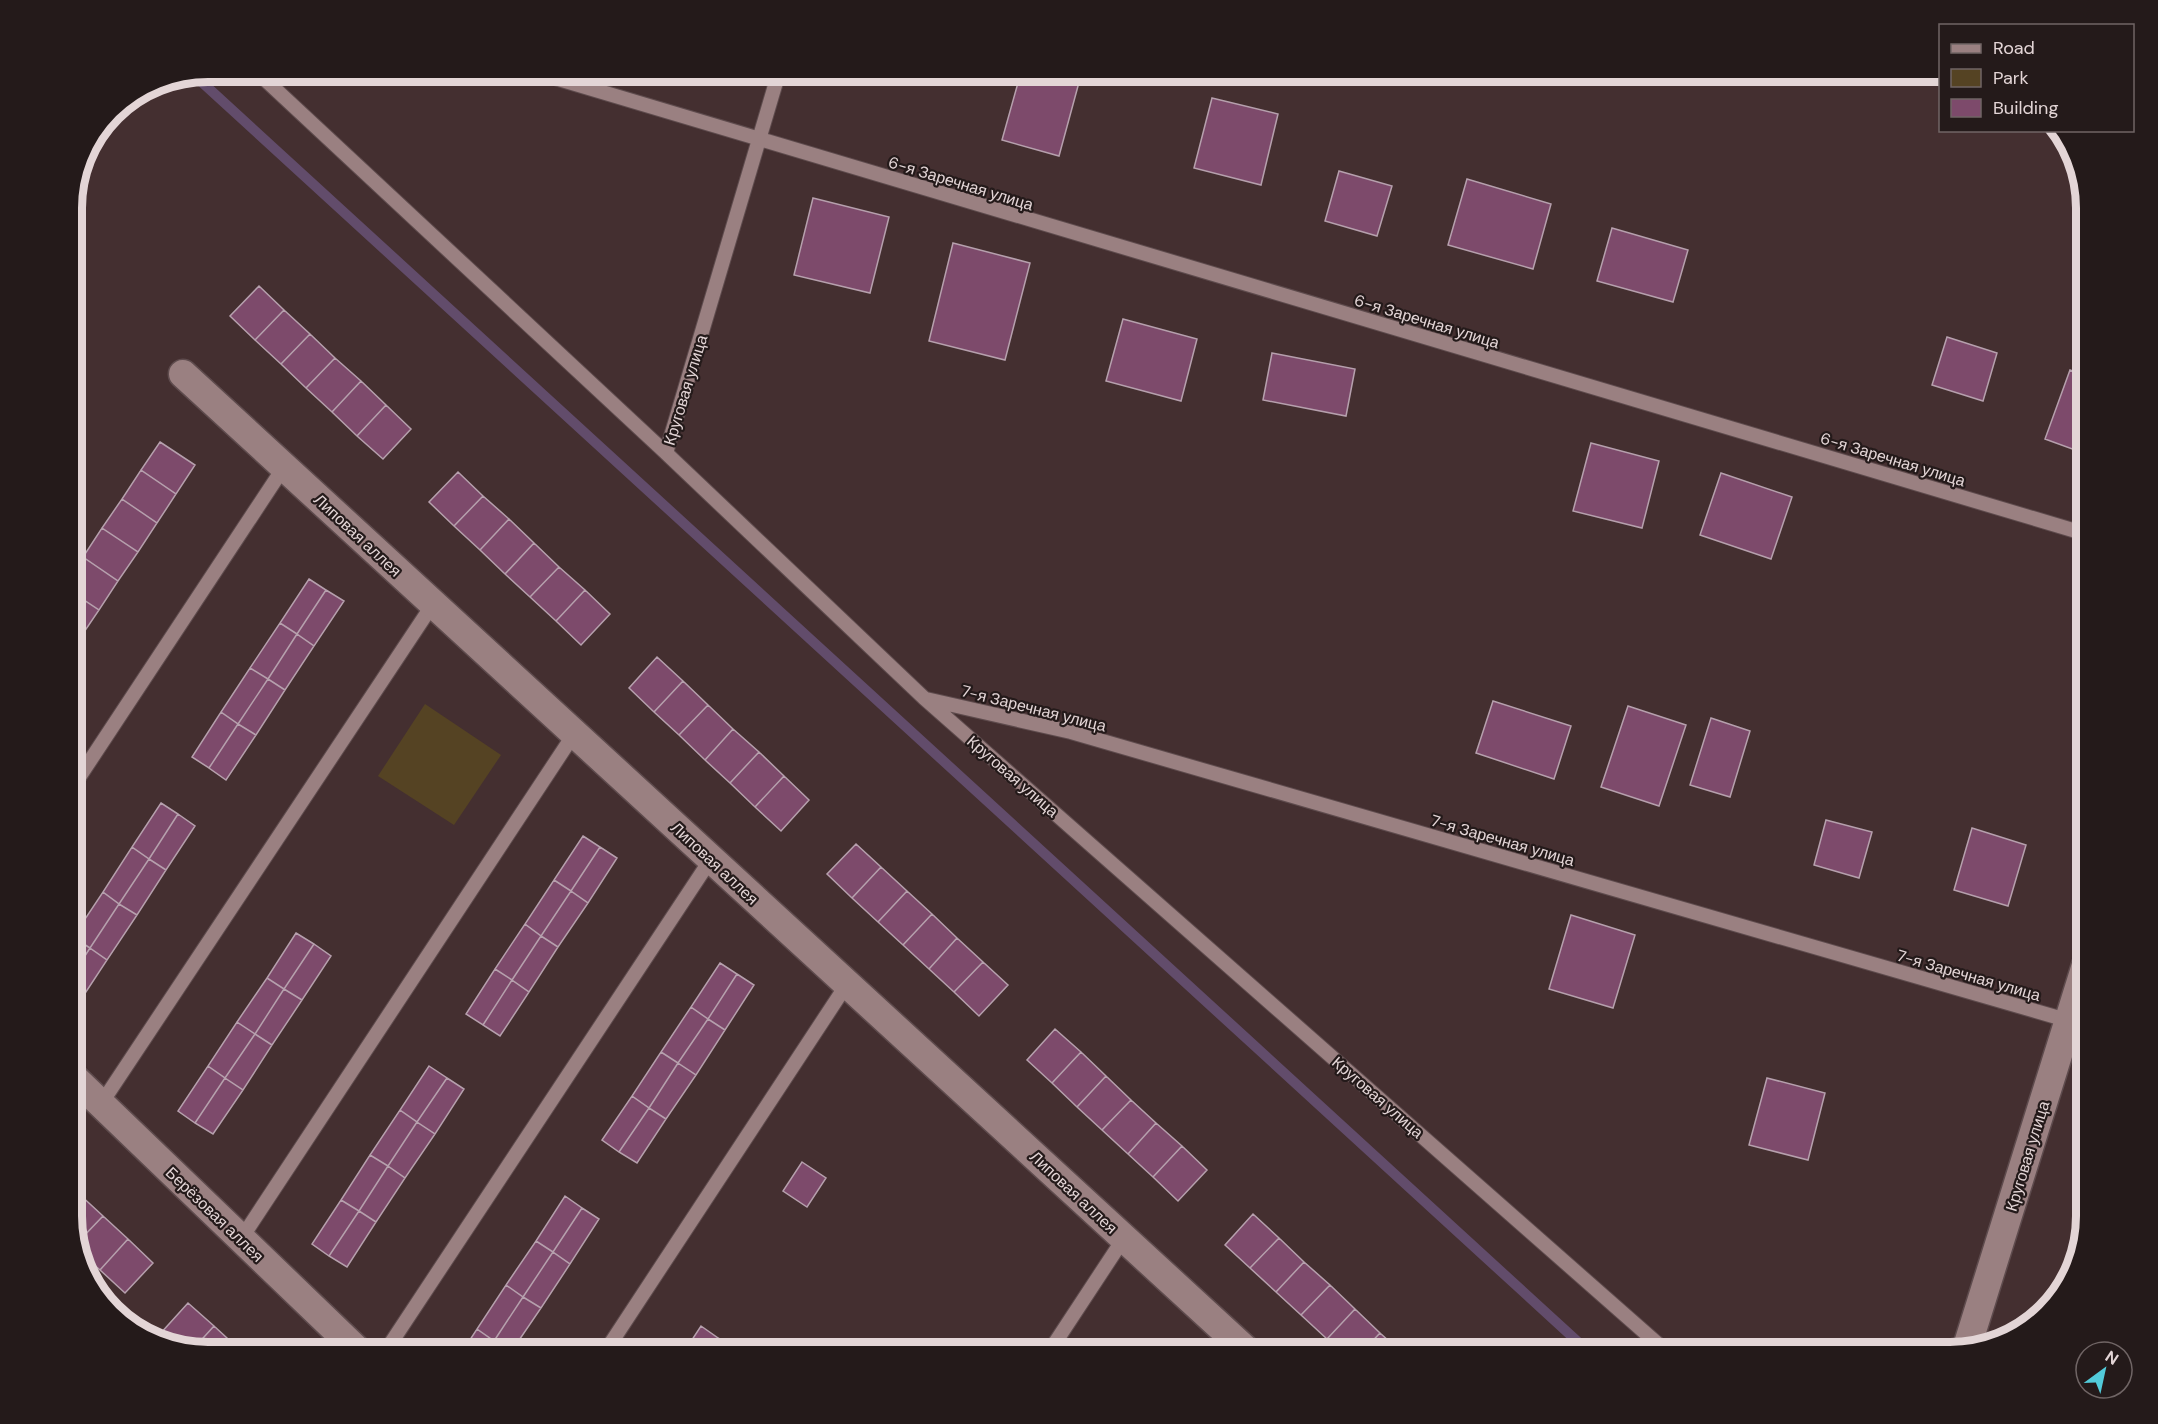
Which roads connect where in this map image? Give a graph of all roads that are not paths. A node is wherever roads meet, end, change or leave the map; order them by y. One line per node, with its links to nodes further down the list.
1 (269, 83): 6 (lane)
2 (571, 83): 4 (lane, 6-я Заречная улица)
3 (776, 83): 4 (lane, Круговая улица)
4 (759, 140): 6 (lane, Круговая улица); 8 (lane, 6-я Заречная улица)
5 (183, 374): 7 (street, Липовая аллея)
6 (666, 453): 10 (lane, Круговая улица)
7 (284, 467): 9 (street, Липовая аллея); 12 (lane)
8 (2076, 531)
9 (433, 604): 11 (street, Липовая аллея); 18 (lane)
10 (924, 698): 16 (lane, 7-я Заречная улица); 27 (lane, Круговая улица)
11 (574, 734): 13 (street, Липовая аллея); 20 (lane)
12 (83, 771)
13 (711, 859): 14 (street, Липовая аллея); 23 (lane)
14 (847, 984): 19 (street, Липовая аллея); 24 (lane)
15 (2076, 1001): 16 (street, Круговая улица)
16 (2070, 1022): 21 (street, Круговая улица)
17 (83, 1087): 18 (street, Берёзовая аллея)
18 (101, 1104): 20 (street, Берёзовая аллея)
19 (1124, 1238): 25 (lane); 26 (street, Липовая аллея)
20 (241, 1239): 22 (street, Берёзовая аллея)
21 (1969, 1339)
22 (349, 1342)
23 (392, 1342)
24 (612, 1342)
25 (1056, 1342)
26 (1237, 1342)
27 (1657, 1342)

